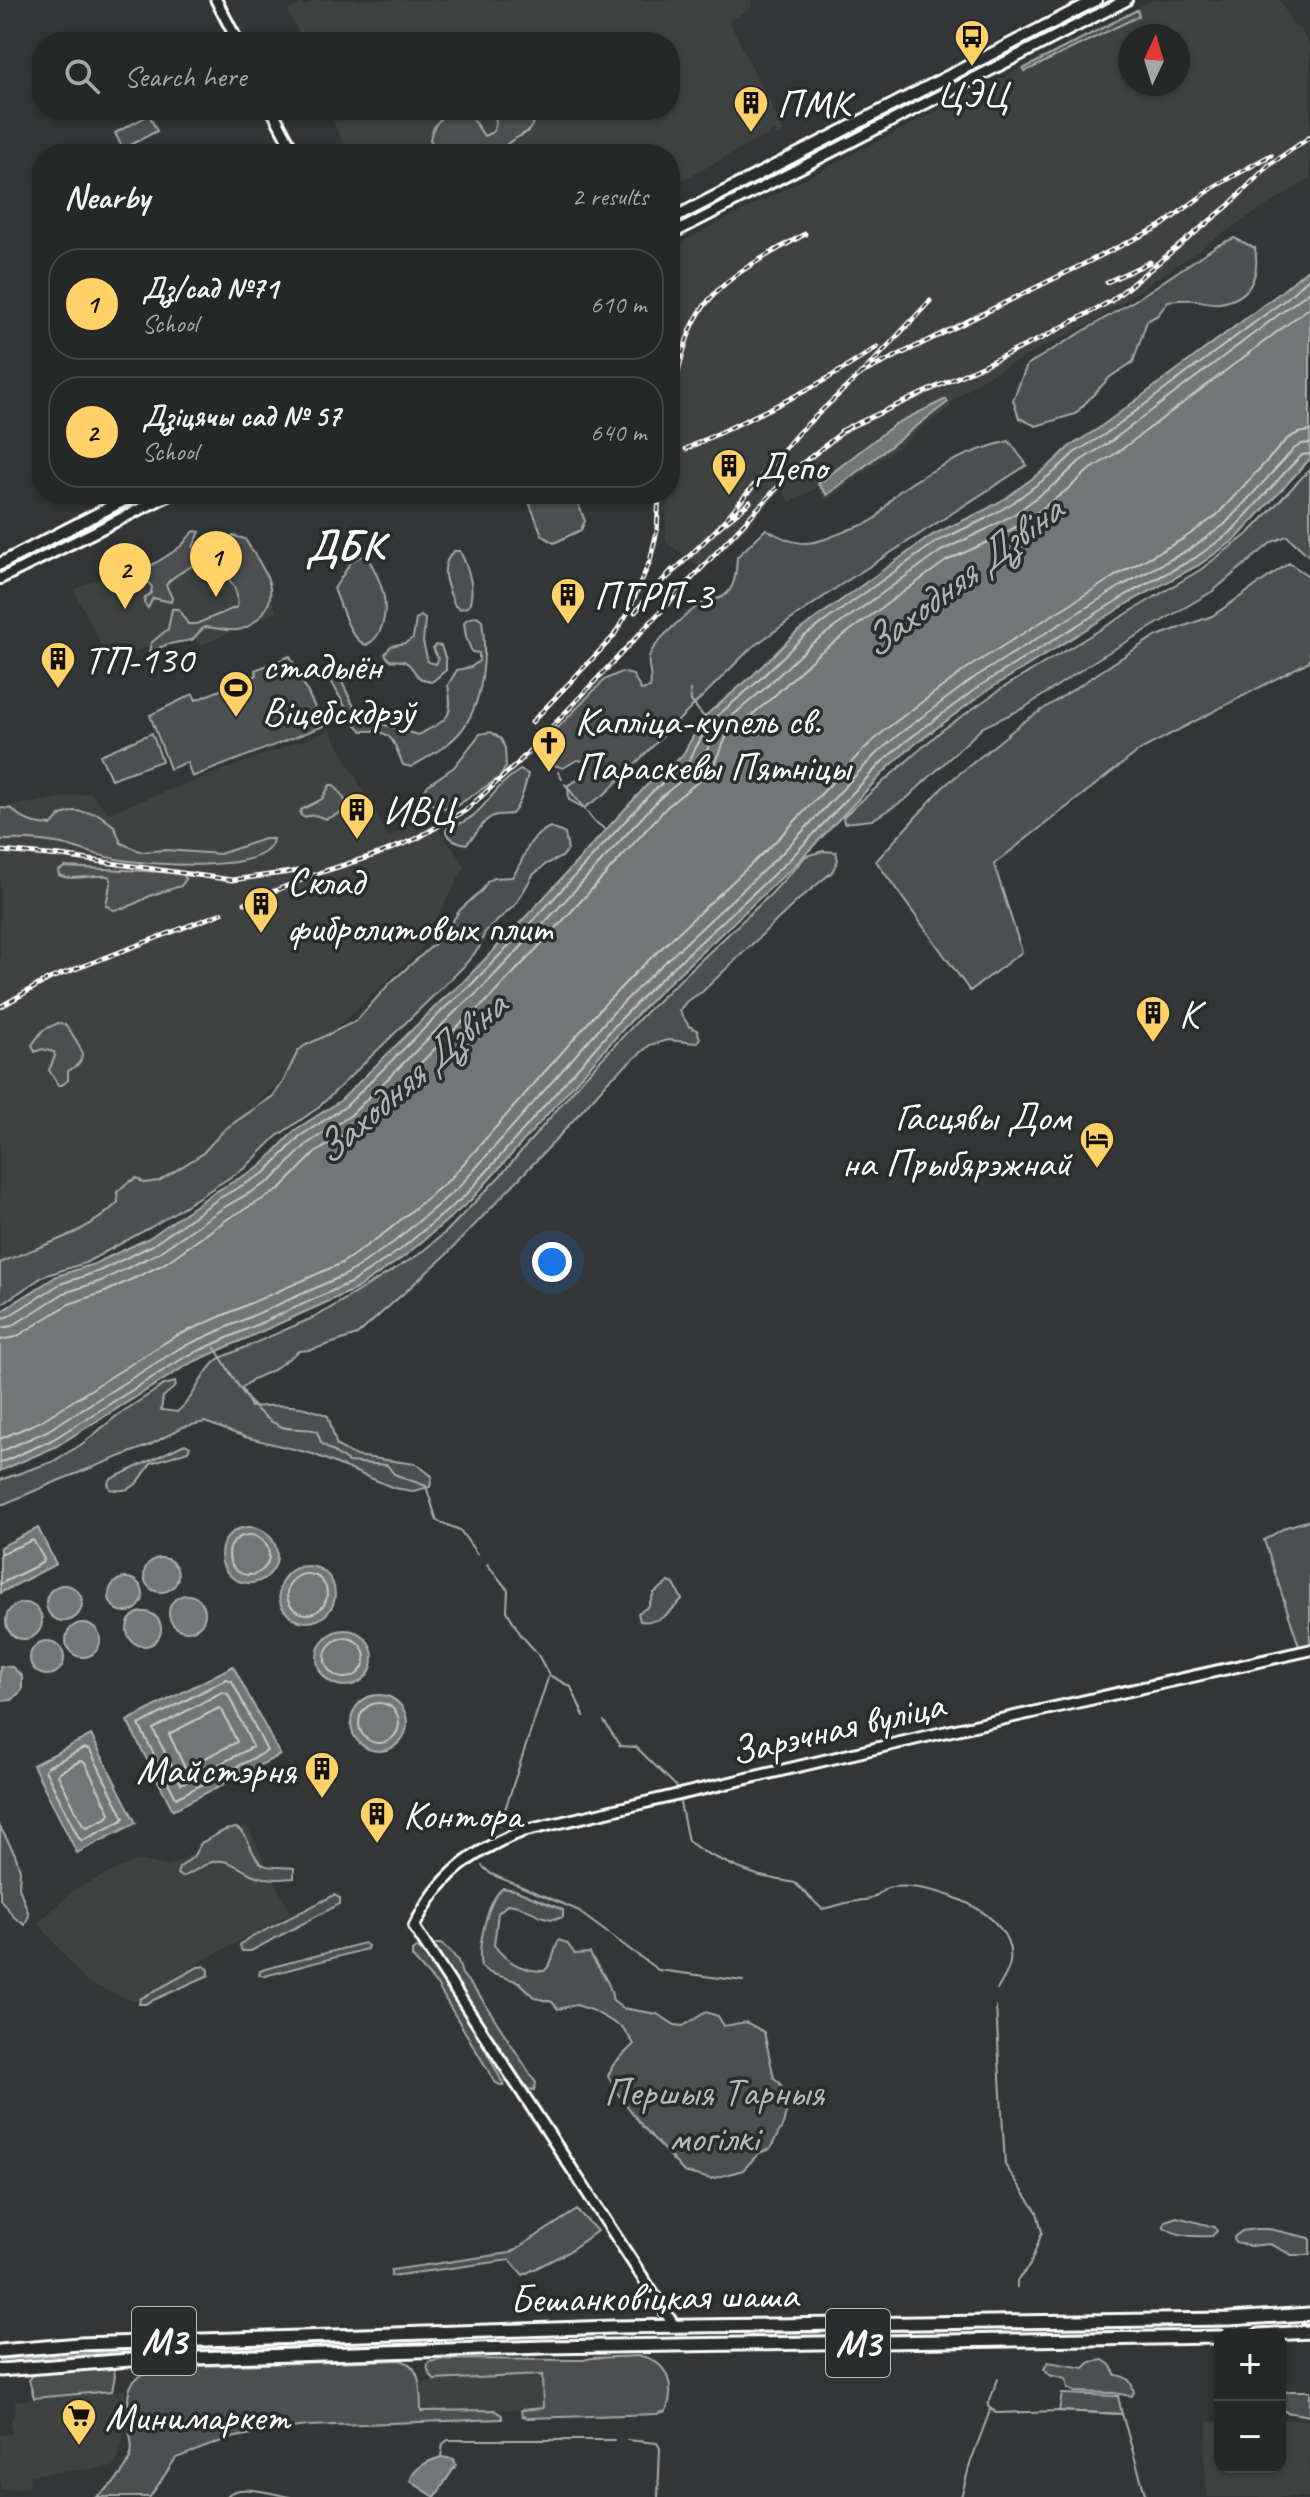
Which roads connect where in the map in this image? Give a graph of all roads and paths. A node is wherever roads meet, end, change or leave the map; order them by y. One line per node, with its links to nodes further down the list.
1 (216, 0): 4 (street)
2 (1096, 0): 7 (main road)
3 (1126, 0): 8 (main road)
4 (233, 32)
5 (277, 120): 6 (street)
6 (290, 144)
7 (680, 215)
8 (680, 229)
9 (117, 504): 11 (main road)
10 (150, 504): 12 (main road)
11 (0, 564)
12 (0, 578)
13 (1310, 1650): 15 (street, Зарэчная вуліца)
14 (1310, 2314): 15 (main road, Бешанковіцкая шаша / М3)
15 (675, 2327): 19 (main road, Бешанковіцкая шаша / М3)
16 (1310, 2332): 17 (main road)
17 (1286, 2333)
18 (1214, 2337): 20 (main road, Бешанковіцкая шаша / М3)
19 (0, 2351)
20 (0, 2370)

